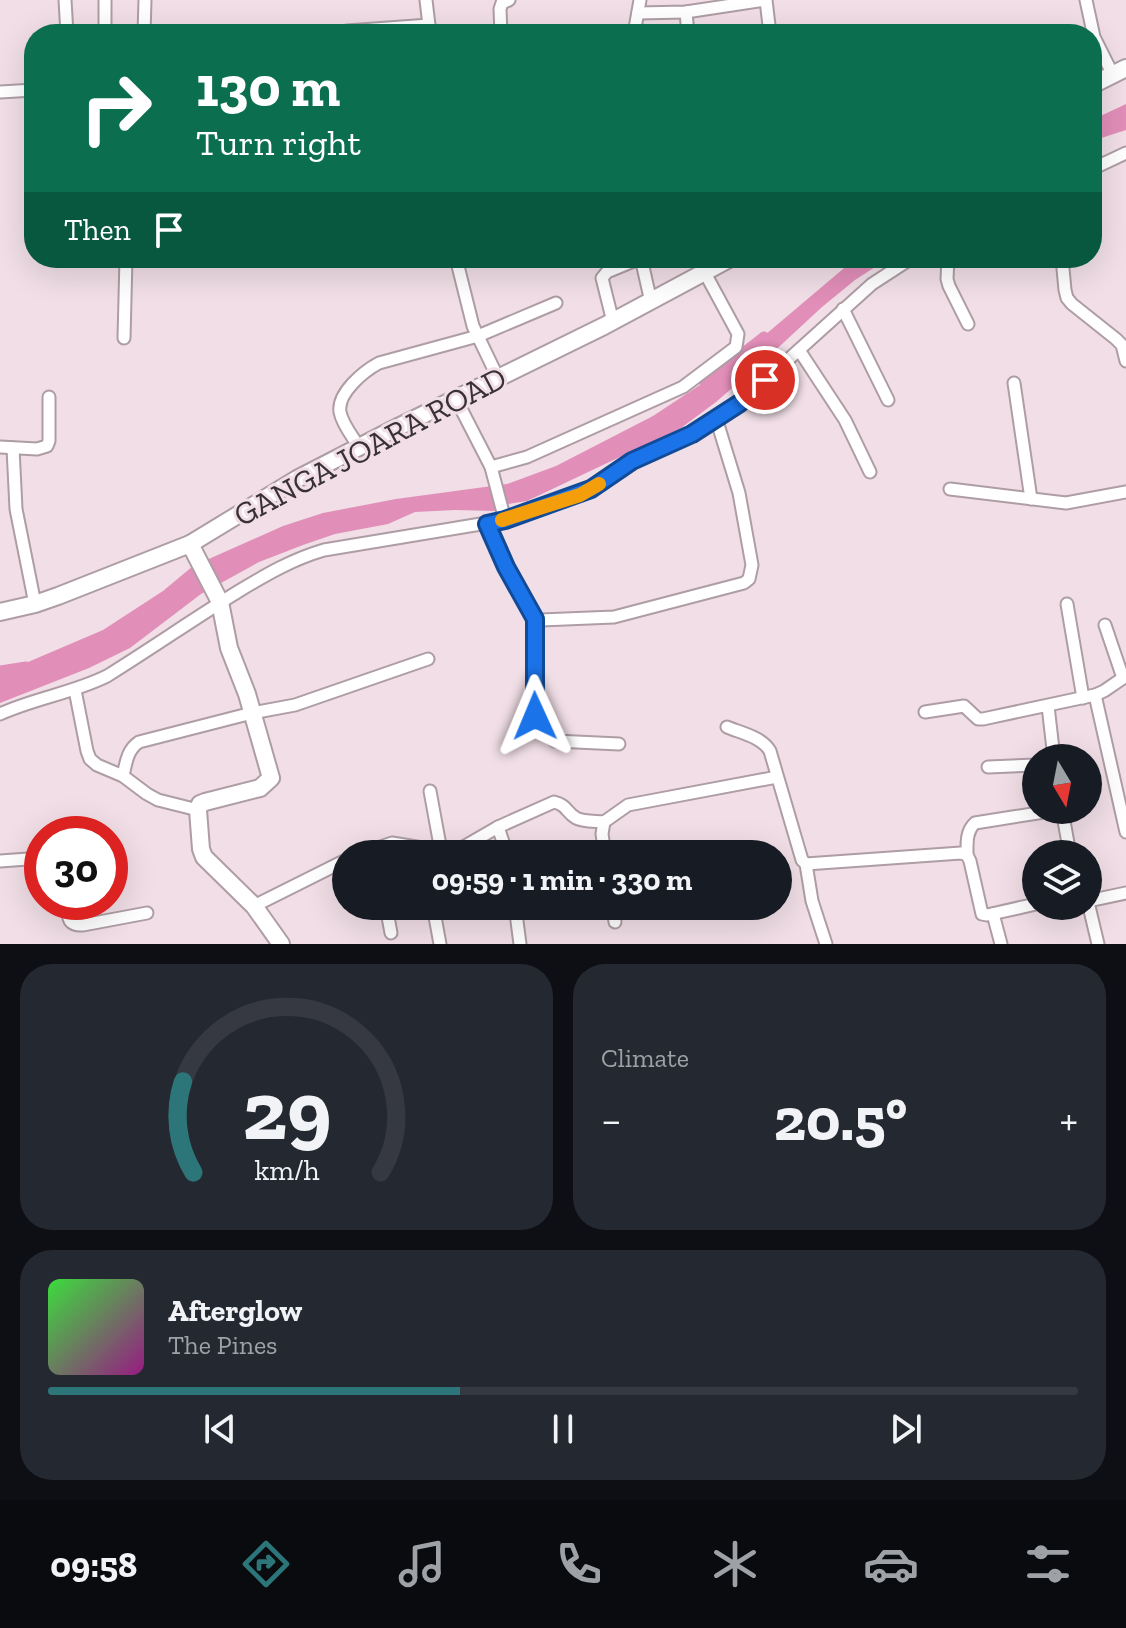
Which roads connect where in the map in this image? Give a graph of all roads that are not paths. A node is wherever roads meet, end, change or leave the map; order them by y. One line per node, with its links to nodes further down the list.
1 (65, 0): 10 (street)
2 (105, 0): 11 (street)
3 (145, 0): 12 (street)
4 (426, 0): 13 (street)
5 (509, 0): 14 (street)
6 (765, 0): 9 (street); 16 (street)
7 (1086, 0): 17 (street)
8 (639, 6): 9 (street)
9 (686, 12): 15 (street)
10 (66, 24)
11 (105, 24)
12 (144, 24)
13 (428, 24)
14 (501, 24)
15 (687, 24)
16 (769, 24)
17 (1091, 24)
18 (1102, 48): 19 (street)
19 (1119, 72)
20 (24, 91): 21 (street)
21 (0, 92)
22 (1126, 153): 23 (street)
23 (1102, 164)
24 (126, 268): 39 (street)
25 (458, 268): 38 (street)
26 (617, 268): 36 (street)
27 (643, 268): 33 (street)
28 (714, 268): 32 (main road, GANGA JOARA ROAD)
29 (897, 268): 35 (street)
30 (948, 268): 37 (street)
31 (1063, 268): 41 (street)
32 (705, 273): 33 (main road, GANGA JOARA ROAD); 51 (street)
33 (651, 302): 36 (main road, GANGA JOARA ROAD)
34 (556, 303): 38 (street)
35 (843, 309): 40 (street); 46 (street)
36 (613, 322): 42 (main road, GANGA JOARA ROAD)
37 (968, 324)
38 (478, 336): 42 (street); 49 (street)
39 (124, 338)
40 (799, 350): 47 (street); 52 (street)
41 (1126, 361)
42 (498, 378): 45 (main road, GANGA JOARA ROAD)
43 (1014, 383): 55 (street)
44 (49, 397): 50 (street)
45 (456, 399): 49 (main road, GANGA JOARA ROAD); 51 (street)
46 (888, 400)
47 (716, 418): 56 (street); 63 (street)
48 (0, 447): 50 (street)
49 (359, 447): 58 (main road, GANGA JOARA ROAD)
50 (13, 448): 60 (street)
51 (491, 467): 56 (street)
52 (870, 472)
53 (950, 489): 55 (street)
54 (1126, 492): 55 (street)
55 (1031, 499)
56 (505, 520): 57 (street)
57 (487, 524): 59 (street); 63 (street)
58 (194, 551): 59 (main road); 60 (main road, GANGA JOARA ROAD)
59 (218, 598): 67 (street); 71 (main road)
60 (35, 604): 62 (main road, GANGA JOARA ROAD)
61 (1067, 604): 68 (street)
62 (0, 612)
63 (535, 619): 74 (street)
64 (1105, 625): 66 (street)
65 (428, 659): 71 (street)
66 (1124, 677): 68 (street)
67 (75, 690): 72 (street); 78 (street)
68 (1089, 697): 69 (street); 85 (street)
69 (1048, 706): 70 (street); 75 (street)
70 (925, 712)
71 (252, 713): 78 (street); 81 (main road)
72 (0, 714)
73 (727, 727): 79 (street)
74 (619, 744)
75 (1052, 744)
76 (1022, 766): 77 (street)
77 (988, 767)
78 (123, 776): 81 (street)
79 (777, 777): 83 (street); 93 (street)
80 (430, 791): 86 (street)
81 (198, 810): 97 (main road)
82 (1022, 816): 90 (street)
83 (604, 822): 84 (street); 89 (street)
84 (498, 827): 87 (street); 88 (street)
85 (1126, 832)
86 (439, 840)
87 (476, 840)
88 (502, 840)
89 (603, 840)
90 (967, 855): 93 (street); 100 (street)
91 (24, 859): 92 (street)
92 (0, 861)
93 (806, 864): 112 (street)
94 (332, 867): 97 (street)
95 (1126, 893): 96 (street)
96 (1102, 899)
97 (254, 906): 109 (main road)
98 (1022, 907): 100 (street)
99 (147, 913): 101 (street)
100 (993, 914): 113 (street)
101 (128, 917)
102 (70, 920): 103 (street)
103 (110, 920)
104 (389, 920): 108 (street)
105 (436, 920): 110 (street)
106 (517, 920): 111 (street)
107 (1092, 920): 114 (street)
108 (391, 933)
109 (281, 944)
110 (440, 944)
111 (520, 944)
112 (826, 944)
113 (1001, 944)
114 (1098, 944)

